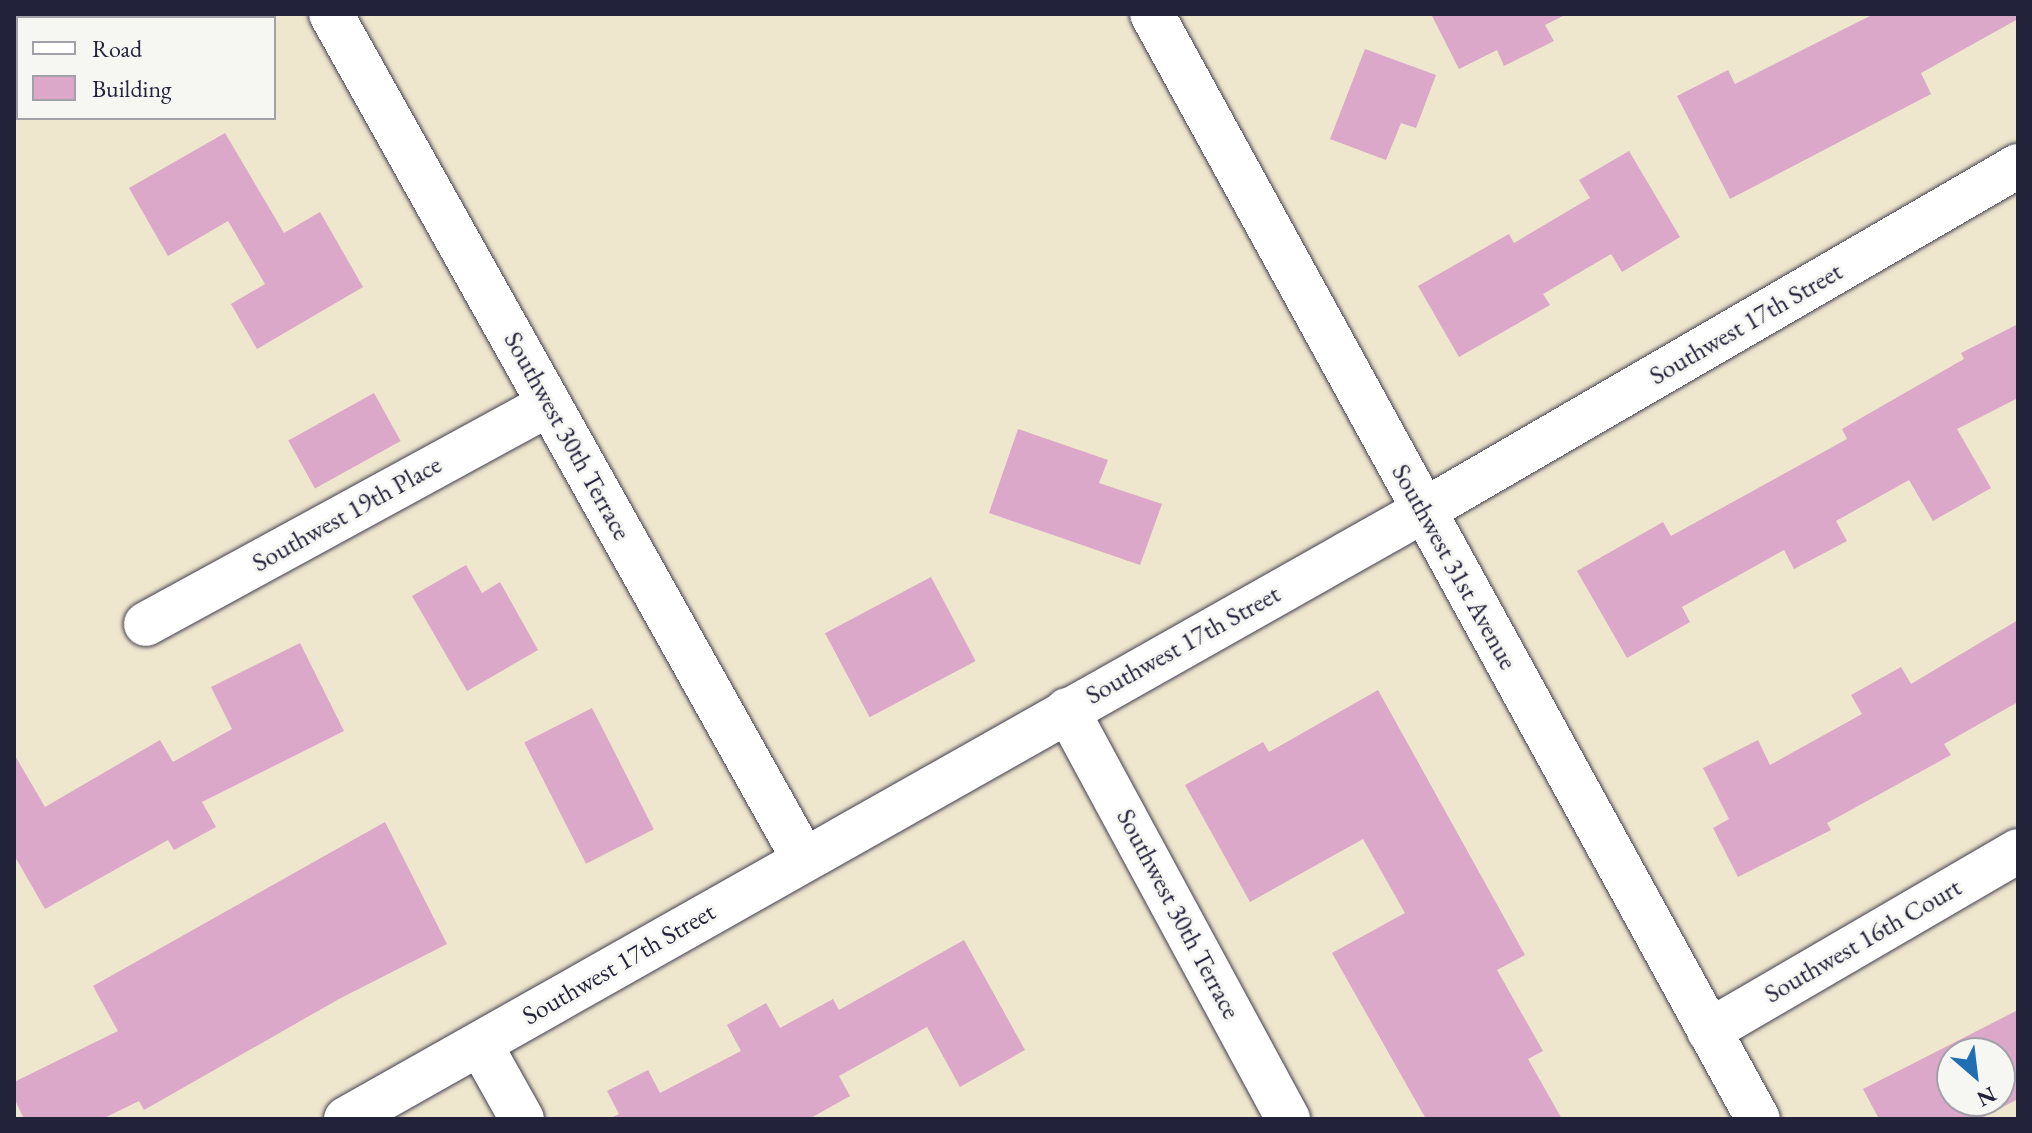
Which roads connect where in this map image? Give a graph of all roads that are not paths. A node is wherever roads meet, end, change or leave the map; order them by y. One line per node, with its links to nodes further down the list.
1 (331, 14): 4 (street, Southwest 30th Terrace)
2 (1161, 17): 5 (street, Southwest 31st Avenue)
3 (2018, 166): 5 (street, Southwest 17th Street)
4 (549, 404): 6 (street, Southwest 19th Place); 9 (street, Southwest 30th Terrace)
5 (1423, 511): 7 (street, Southwest 17th Street); 10 (street, Southwest 31st Avenue)
6 (146, 624)
7 (1067, 710): 9 (street, Southwest 17th Street); 14 (street, Southwest 30th Terrace)
8 (2018, 851): 10 (street, Southwest 16th Court)
9 (803, 858): 11 (street, Southwest 17th Street)
10 (1709, 1031): 15 (street, Southwest 31st Avenue)
11 (480, 1044): 12 (street, Southwest 17th Street); 13 (street)
12 (346, 1119)
13 (522, 1119)
14 (1288, 1119)
15 (1758, 1119)

